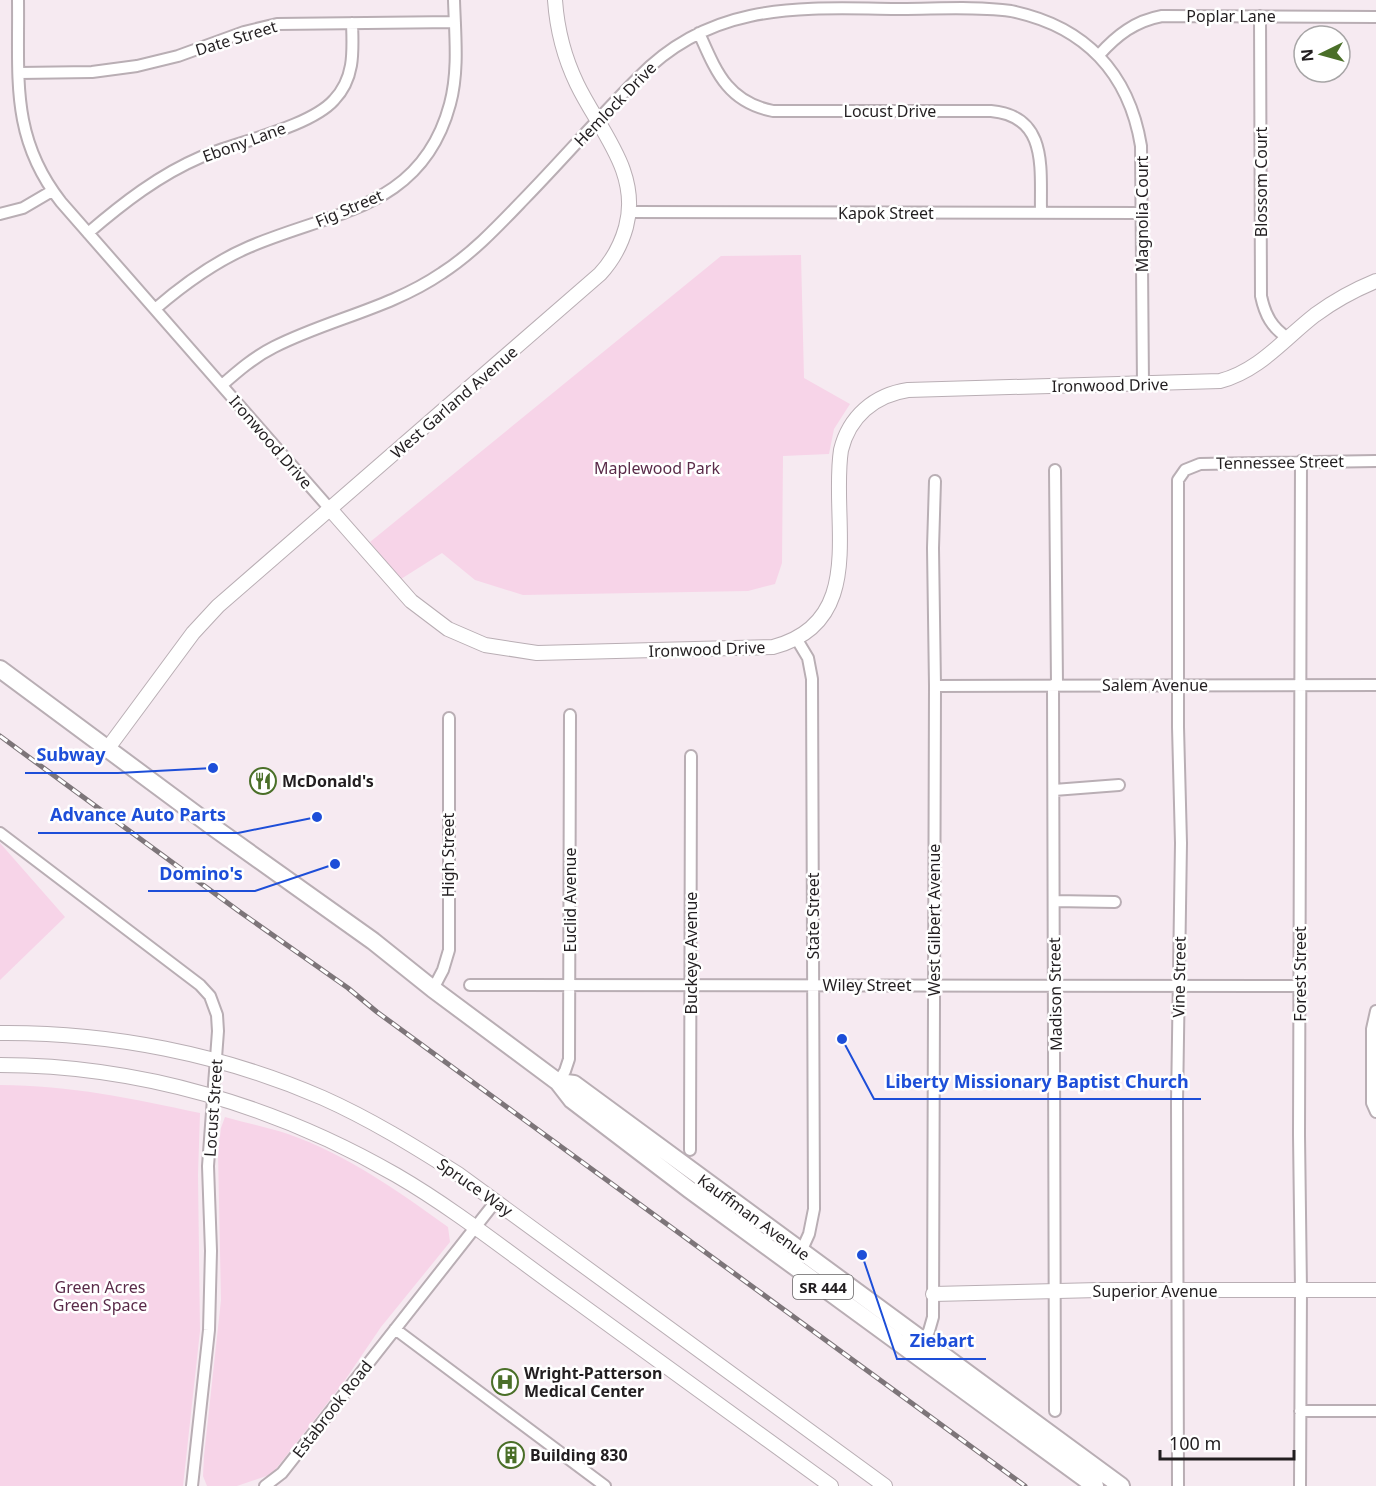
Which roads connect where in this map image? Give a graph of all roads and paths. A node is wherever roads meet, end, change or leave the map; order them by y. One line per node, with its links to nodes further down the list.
1 (18, 0): 11 (street, Ironwood Drive)
2 (454, 0): 8 (street, Fig Street)
3 (555, 0): 12 (street, West Garland Avenue)
4 (910, 4): 9 (street, Hemlock Drive); 10 (street, Hemlock Drive)
5 (1260, 16): 6 (street, Poplar Lane); 10 (street, Poplar Lane); 21 (street, Blossom Court)
6 (1376, 17)
7 (352, 22): 8 (street, Date Street); 11 (street, Date Street); 18 (street, Ebony Lane)
8 (454, 22): 20 (street, Fig Street)
9 (699, 33): 12 (street, Hemlock Drive); 15 (street, Locust Drive)
10 (1099, 55): 16 (street, Magnolia Court)
11 (19, 73): 13 (street, Ironwood Drive)
12 (597, 121): 14 (street, West Garland Avenue); 22 (street, Hemlock Drive)
13 (52, 190): 17 (street); 18 (street, Ironwood Drive)
14 (629, 212): 15 (street, Kapok Street); 29 (street, West Garland Avenue)
15 (1041, 213): 16 (street, Kapok Street)
16 (1142, 213): 23 (street, Magnolia Court)
17 (0, 214)
18 (88, 233): 20 (street, Ironwood Drive)
19 (1376, 280): 21 (street, Ironwood Drive)
20 (155, 309): 22 (street, Ironwood Drive)
21 (1288, 338): 23 (street, Ironwood Drive)
22 (222, 385): 29 (street, Ironwood Drive)
23 (1143, 385): 30 (street, Ironwood Drive)
24 (1376, 460): 25 (street, Tennessee Street)
25 (1301, 461): 27 (street, Tennessee Street); 34 (street, Forest Street)
26 (1055, 470): 32 (street, Madison Street)
27 (1185, 470): 33 (street, Vine Street)
28 (935, 481): 36 (street, West Gilbert Avenue)
29 (330, 509): 30 (street, Ironwood Drive); 39 (street, West Garland Avenue)
30 (796, 638): 49 (street, State Street)
31 (0, 669): 39 (main road, Kauffman Avenue / SR 444)
32 (1055, 685): 33 (street, Salem Avenue); 36 (street, Salem Avenue); 42 (street, Madison Street)
33 (1178, 685): 34 (street, Salem Avenue); 52 (street, Vine Street)
34 (1301, 685): 35 (street, Salem Avenue); 53 (street, Forest Street)
35 (1376, 685)
36 (935, 686): 50 (street, West Gilbert Avenue)
37 (570, 715): 46 (street, Euclid Avenue)
38 (449, 718): 54 (street, High Street)
39 (108, 748): 54 (main road, Kauffman Avenue / SR 444)
40 (691, 756): 48 (street, Buckeye Avenue)
41 (1119, 785): 42 (street)
42 (1054, 790): 44 (street, Madison Street)
43 (0, 833): 57 (street, Locust Street)
44 (1054, 901): 45 (street); 51 (street, Madison Street)
45 (1116, 902)
46 (569, 984): 47 (street, Wiley Street); 48 (street, Wiley Street); 59 (street, Euclid Avenue)
47 (470, 985)
48 (691, 985): 49 (street, Wiley Street); 62 (street, Buckeye Avenue)
49 (813, 985): 50 (street, Wiley Street); 65 (street, State Street)
50 (934, 985): 51 (street, Wiley Street); 70 (street, West Gilbert Avenue)
51 (1055, 985): 52 (street, Wiley Street); 68 (street, Madison Street)
52 (1178, 985): 53 (street, Wiley Street); 69 (street, Vine Street)
53 (1300, 986): 66 (street, Forest Street)
54 (433, 989): 59 (main road, Kauffman Avenue / SR 444)
55 (1376, 1011): 61 (street)
56 (0, 1033): 57 (street, Spruce Way)
57 (217, 1060): 60 (street, Locust Street); 63 (street, Spruce Way)
58 (0, 1065): 60 (street, Spruce Way)
59 (558, 1082): 65 (main road, Kauffman Avenue / SR 444)
60 (214, 1097): 64 (street, Spruce Way); 76 (street, Locust Street)
61 (1376, 1112)
62 (690, 1150)
63 (496, 1201): 64 (street, Estabrook Road); 80 (street, Spruce Way)
64 (476, 1228): 71 (street, Estabrook Road); 79 (street, Spruce Way)
65 (798, 1258): 72 (main road, Kauffman Avenue / SR 444)
66 (1301, 1290): 67 (street, Superior Avenue); 69 (street, Superior Avenue); 74 (street, Forest Street)
67 (1376, 1290)
68 (1056, 1291): 69 (street, Superior Avenue); 70 (street, Superior Avenue); 73 (street, Madison Street)
69 (1178, 1291): 83 (street, Vine Street)
70 (933, 1294): 72 (street, West Gilbert Avenue)
71 (395, 1329): 77 (street, Estabrook Road); 78 (street)
72 (919, 1347): 81 (main road, Kauffman Avenue / SR 444); 82 (main road, Kauffman Avenue / SR 444)
73 (1055, 1411)
74 (1300, 1411): 75 (street); 84 (street, Forest Street)
75 (1376, 1411)
76 (192, 1486)
77 (265, 1486)
78 (605, 1486)
79 (831, 1486)
80 (885, 1486)
81 (1095, 1486)
82 (1121, 1486)
83 (1178, 1486)
84 (1300, 1486)

